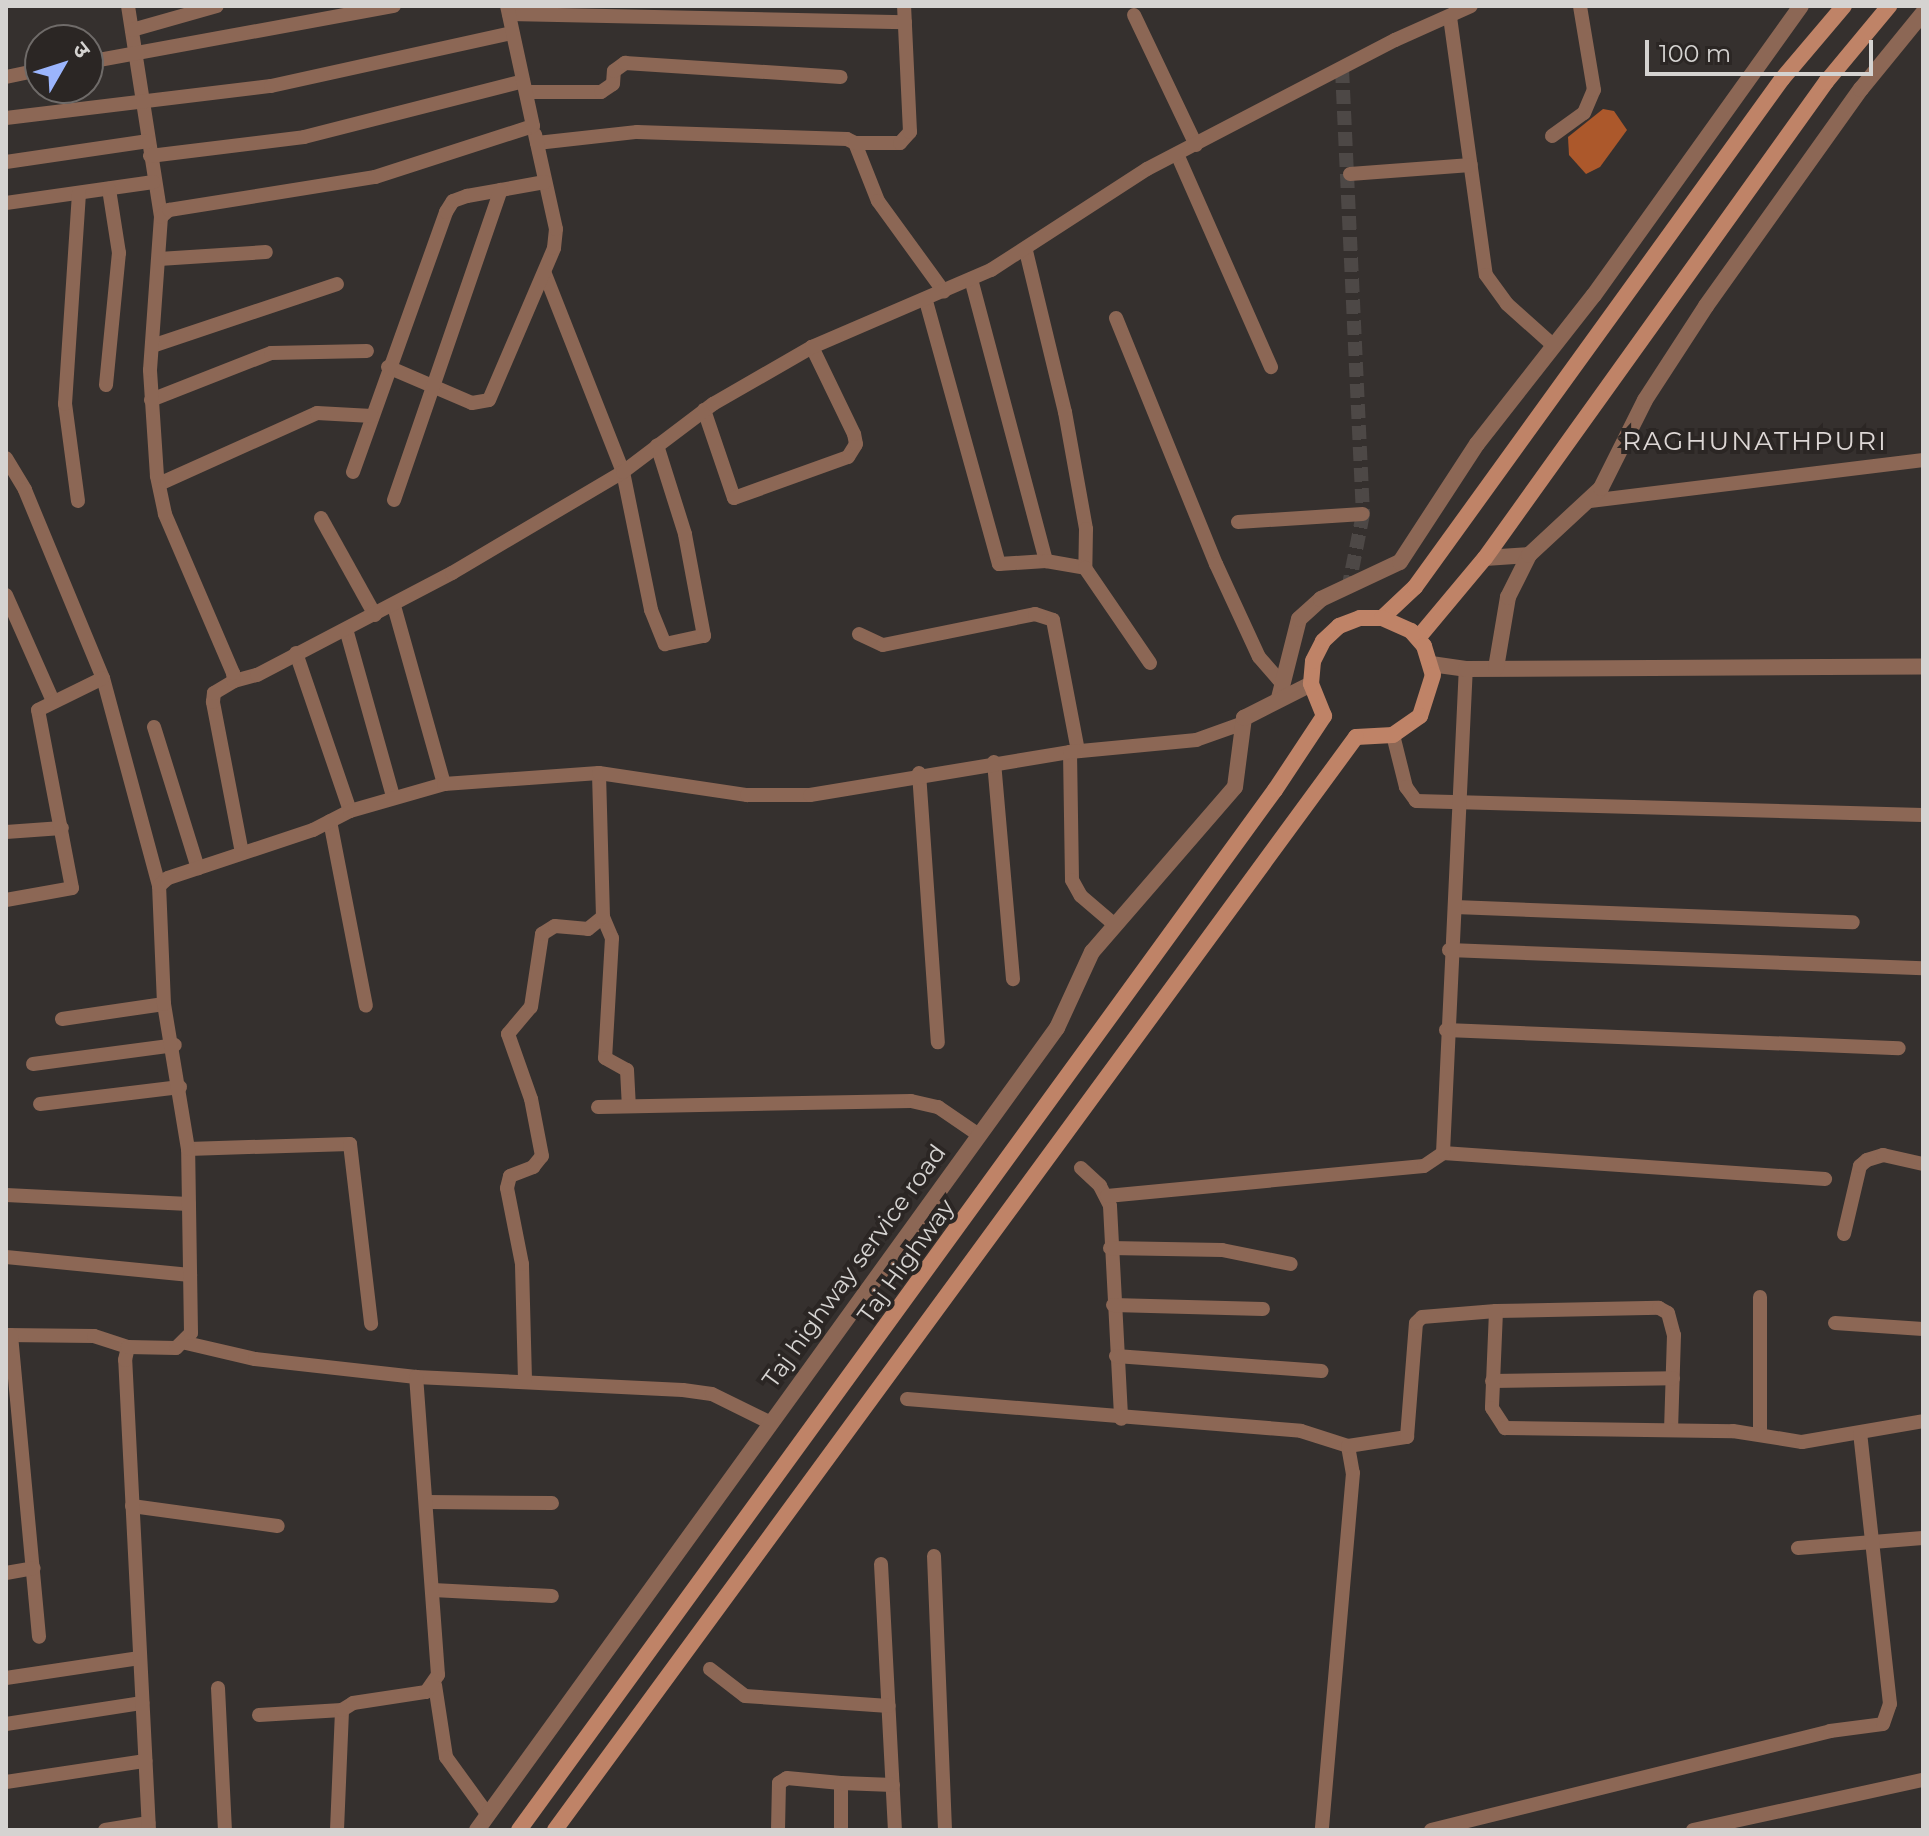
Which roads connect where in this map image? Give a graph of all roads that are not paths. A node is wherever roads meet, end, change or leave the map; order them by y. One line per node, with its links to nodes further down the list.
1 (128, 6): 14 (street)
2 (217, 6): 14 (street)
3 (394, 6): 16 (street)
4 (904, 6): 13 (street)
5 (1580, 6): 23 (street)
6 (1801, 6): 49 (street)
7 (1844, 6): 78 (main road)
8 (1889, 6): 72 (main road)
9 (508, 10): 13 (street); 15 (street)
10 (1461, 10): 26 (street); 30 (street)
11 (1923, 13): 67 (street)
12 (1134, 15): 26 (street)
13 (905, 22): 25 (street)
14 (132, 30): 16 (street)
15 (512, 33): 19 (street); 20 (street)
16 (136, 53): 17 (street); 20 (street)
17 (104, 59)
18 (841, 77): 19 (street)
19 (524, 86): 22 (street); 27 (street)
20 (143, 103): 21 (street); 27 (street)
21 (6, 118)
22 (533, 126): 24 (street); 38 (street)
23 (1552, 136)
24 (537, 143): 25 (street); 33 (street)
25 (855, 143): 45 (street)
26 (1196, 145): 28 (street)
27 (149, 148): 29 (street); 32 (street)
28 (1177, 154): 39 (street); 53 (street)
29 (6, 162)
30 (1471, 165): 31 (street); 49 (street)
31 (1350, 174)
32 (154, 182): 34 (street); 38 (street)
33 (545, 182): 35 (street); 42 (street)
34 (109, 189): 36 (street); 54 (street)
35 (501, 190): 52 (street); 55 (street)
36 (79, 193): 37 (street); 66 (street)
37 (6, 203)
38 (161, 217): 41 (street)
39 (1026, 251): 43 (street); 74 (street)
40 (266, 252): 41 (street)
41 (159, 259): 48 (street)
42 (545, 274): 55 (street); 63 (street)
43 (971, 279): 45 (street); 73 (street)
44 (337, 284): 48 (street)
45 (944, 292): 46 (street)
46 (926, 301): 50 (street); 73 (street)
47 (1116, 318): 91 (street)
48 (152, 346): 56 (street)
49 (1554, 346): 91 (street)
50 (812, 347): 57 (street); 57 (street)
51 (367, 351): 56 (street)
52 (388, 367): 55 (street); 58 (street)
53 (1271, 367)
54 (106, 385)
55 (434, 387): 65 (street)
56 (151, 400): 64 (street)
57 (704, 410): 59 (street)
58 (372, 416): 62 (street); 64 (street)
59 (657, 445): 63 (street); 63 (street)
60 (6, 458): 88 (street)
61 (1923, 460): 67 (street)
62 (353, 472)
63 (623, 472): 76 (street)
64 (159, 484): 89 (street)
65 (394, 500)
66 (78, 501)
67 (1590, 501): 71 (street)
68 (1363, 514): 70 (street)
69 (321, 518): 77 (street)
70 (1238, 522)
71 (1529, 555): 72 (street); 86 (street)
72 (1485, 558): 81 (main road)
73 (1046, 561): 74 (street)
74 (1085, 568): 83 (street)
75 (6, 595): 92 (street)
76 (394, 606): 77 (street); 100 (street)
77 (375, 615): 79 (street)
78 (1382, 618): 81 (main road); 90 (main road)
79 (346, 629): 82 (street); 101 (street)
80 (859, 634): 96 (street)
81 (1418, 638): 84 (main road)
82 (296, 653): 89 (street); 103 (street)
83 (1150, 663)
84 (1431, 664): 87 (street); 95 (main road)
85 (1923, 667): 86 (street)
86 (1496, 668): 87 (street)
87 (1466, 669): 102 (street)
88 (103, 678): 92 (street); 110 (street)
89 (234, 681): 108 (street)
90 (1311, 684): 91 (street); 205 (main road, Taj Highway)
91 (1281, 691): 93 (street)
92 (53, 701): 106 (street)
93 (1241, 724): 96 (street); 115 (street, Taj highway service road)
94 (154, 727): 109 (street)
95 (1393, 735): 102 (street); 206 (main road)
96 (1074, 751): 97 (street); 115 (street)
97 (994, 762): 99 (street); 118 (street)
98 (599, 773): 99 (street); 100 (street); 113 (street)
99 (919, 773): 123 (street)
100 (444, 784): 101 (street)
101 (393, 796): 103 (street)
102 (1461, 804): 104 (street); 112 (street)
103 (350, 811): 105 (street)
104 (1923, 815)
105 (330, 821): 108 (street); 120 (street)
106 (62, 828): 107 (street); 111 (street)
107 (6, 832)
108 (242, 853): 109 (street)
109 (198, 868): 110 (street)
110 (159, 886): 119 (street)
111 (7, 897)
112 (1455, 907): 114 (street); 116 (street)
113 (603, 917): 129 (street); 159 (street)
114 (1853, 922)
115 (1115, 925): 131 (street, Taj highway service road)
116 (1449, 950): 117 (street); 122 (street)
117 (1923, 968)
118 (1013, 979)
119 (164, 1004): 121 (street); 124 (street)
120 (366, 1006)
121 (62, 1019)
122 (1446, 1030): 125 (street); 133 (street)
123 (938, 1042)
124 (175, 1045): 126 (street); 127 (street)
125 (1899, 1048)
126 (33, 1064)
127 (180, 1087): 128 (street); 132 (street)
128 (40, 1104)
129 (629, 1105): 130 (street); 131 (street)
130 (598, 1107)
131 (979, 1135): 164 (street, Taj highway service road)
132 (188, 1149): 139 (street); 150 (street)
133 (1443, 1153): 136 (street); 138 (street)
134 (1923, 1164): 140 (street)
135 (1081, 1168): 138 (street)
136 (1825, 1179)
137 (6, 1195): 139 (street)
138 (1107, 1196): 141 (street)
139 (189, 1204): 144 (street)
140 (1844, 1234)
141 (1110, 1248): 143 (street); 146 (street)
142 (6, 1257): 144 (street)
143 (1291, 1264)
144 (190, 1275): 153 (street)
145 (1760, 1297): 166 (street)
146 (1113, 1305): 147 (street); 155 (street)
147 (1263, 1309)
148 (1496, 1311): 158 (street); 160 (street); 168 (street)
149 (1835, 1323): 151 (street)
150 (371, 1324)
151 (1923, 1329)
152 (9, 1335): 154 (street); 178 (street)
153 (186, 1343): 154 (street); 157 (street)
154 (128, 1347): 171 (street)
155 (1116, 1356): 156 (street); 162 (street)
156 (1321, 1371)
157 (416, 1377): 159 (street); 169 (street)
158 (1673, 1378): 160 (street); 165 (street)
159 (525, 1380): 164 (street)
160 (1492, 1381): 165 (street)
161 (907, 1399): 162 (street)
162 (1121, 1419): 168 (street)
163 (1923, 1421): 167 (street)
164 (771, 1423): 199 (street, Taj highway service road)
165 (1671, 1429): 166 (street)
166 (1760, 1434): 167 (street)
167 (1860, 1434): 174 (street)
168 (1348, 1446): 211 (street)
169 (427, 1502): 170 (street); 180 (street)
170 (552, 1503)
171 (132, 1506): 172 (street); 183 (street)
172 (278, 1526)
173 (1923, 1538): 174 (street)
174 (1873, 1543): 175 (street); 212 (street)
175 (1798, 1548)
176 (934, 1556): 210 (street)
177 (881, 1564): 189 (street)
178 (34, 1568): 179 (street); 182 (street)
179 (6, 1573)
180 (433, 1590): 181 (street); 186 (street)
181 (552, 1596)
182 (39, 1637)
183 (140, 1658): 185 (street); 188 (street)
184 (710, 1669): 189 (street)
185 (6, 1678)
186 (435, 1685): 190 (street); 199 (street)
187 (218, 1688): 202 (street)
188 (142, 1703): 192 (street); 193 (street)
189 (889, 1706): 197 (street)
190 (342, 1710): 191 (street); 203 (street)
191 (259, 1715)
192 (6, 1724)
193 (145, 1761): 195 (street); 200 (street)
194 (1918, 1781): 198 (street); 213 (street)
195 (6, 1782)
196 (841, 1783): 197 (street); 207 (street); 208 (street)
197 (893, 1785): 209 (street)
198 (1923, 1796)
199 (488, 1815): 204 (street, Taj highway service road)
200 (149, 1826): 201 (street)
201 (105, 1830)
202 (225, 1830)
203 (337, 1830)
204 (477, 1830)
205 (519, 1830)
206 (555, 1830)
207 (778, 1830)
208 (841, 1830)
209 (895, 1830)
210 (945, 1830)
211 (1322, 1830)
212 (1431, 1830)
213 (1693, 1830)

